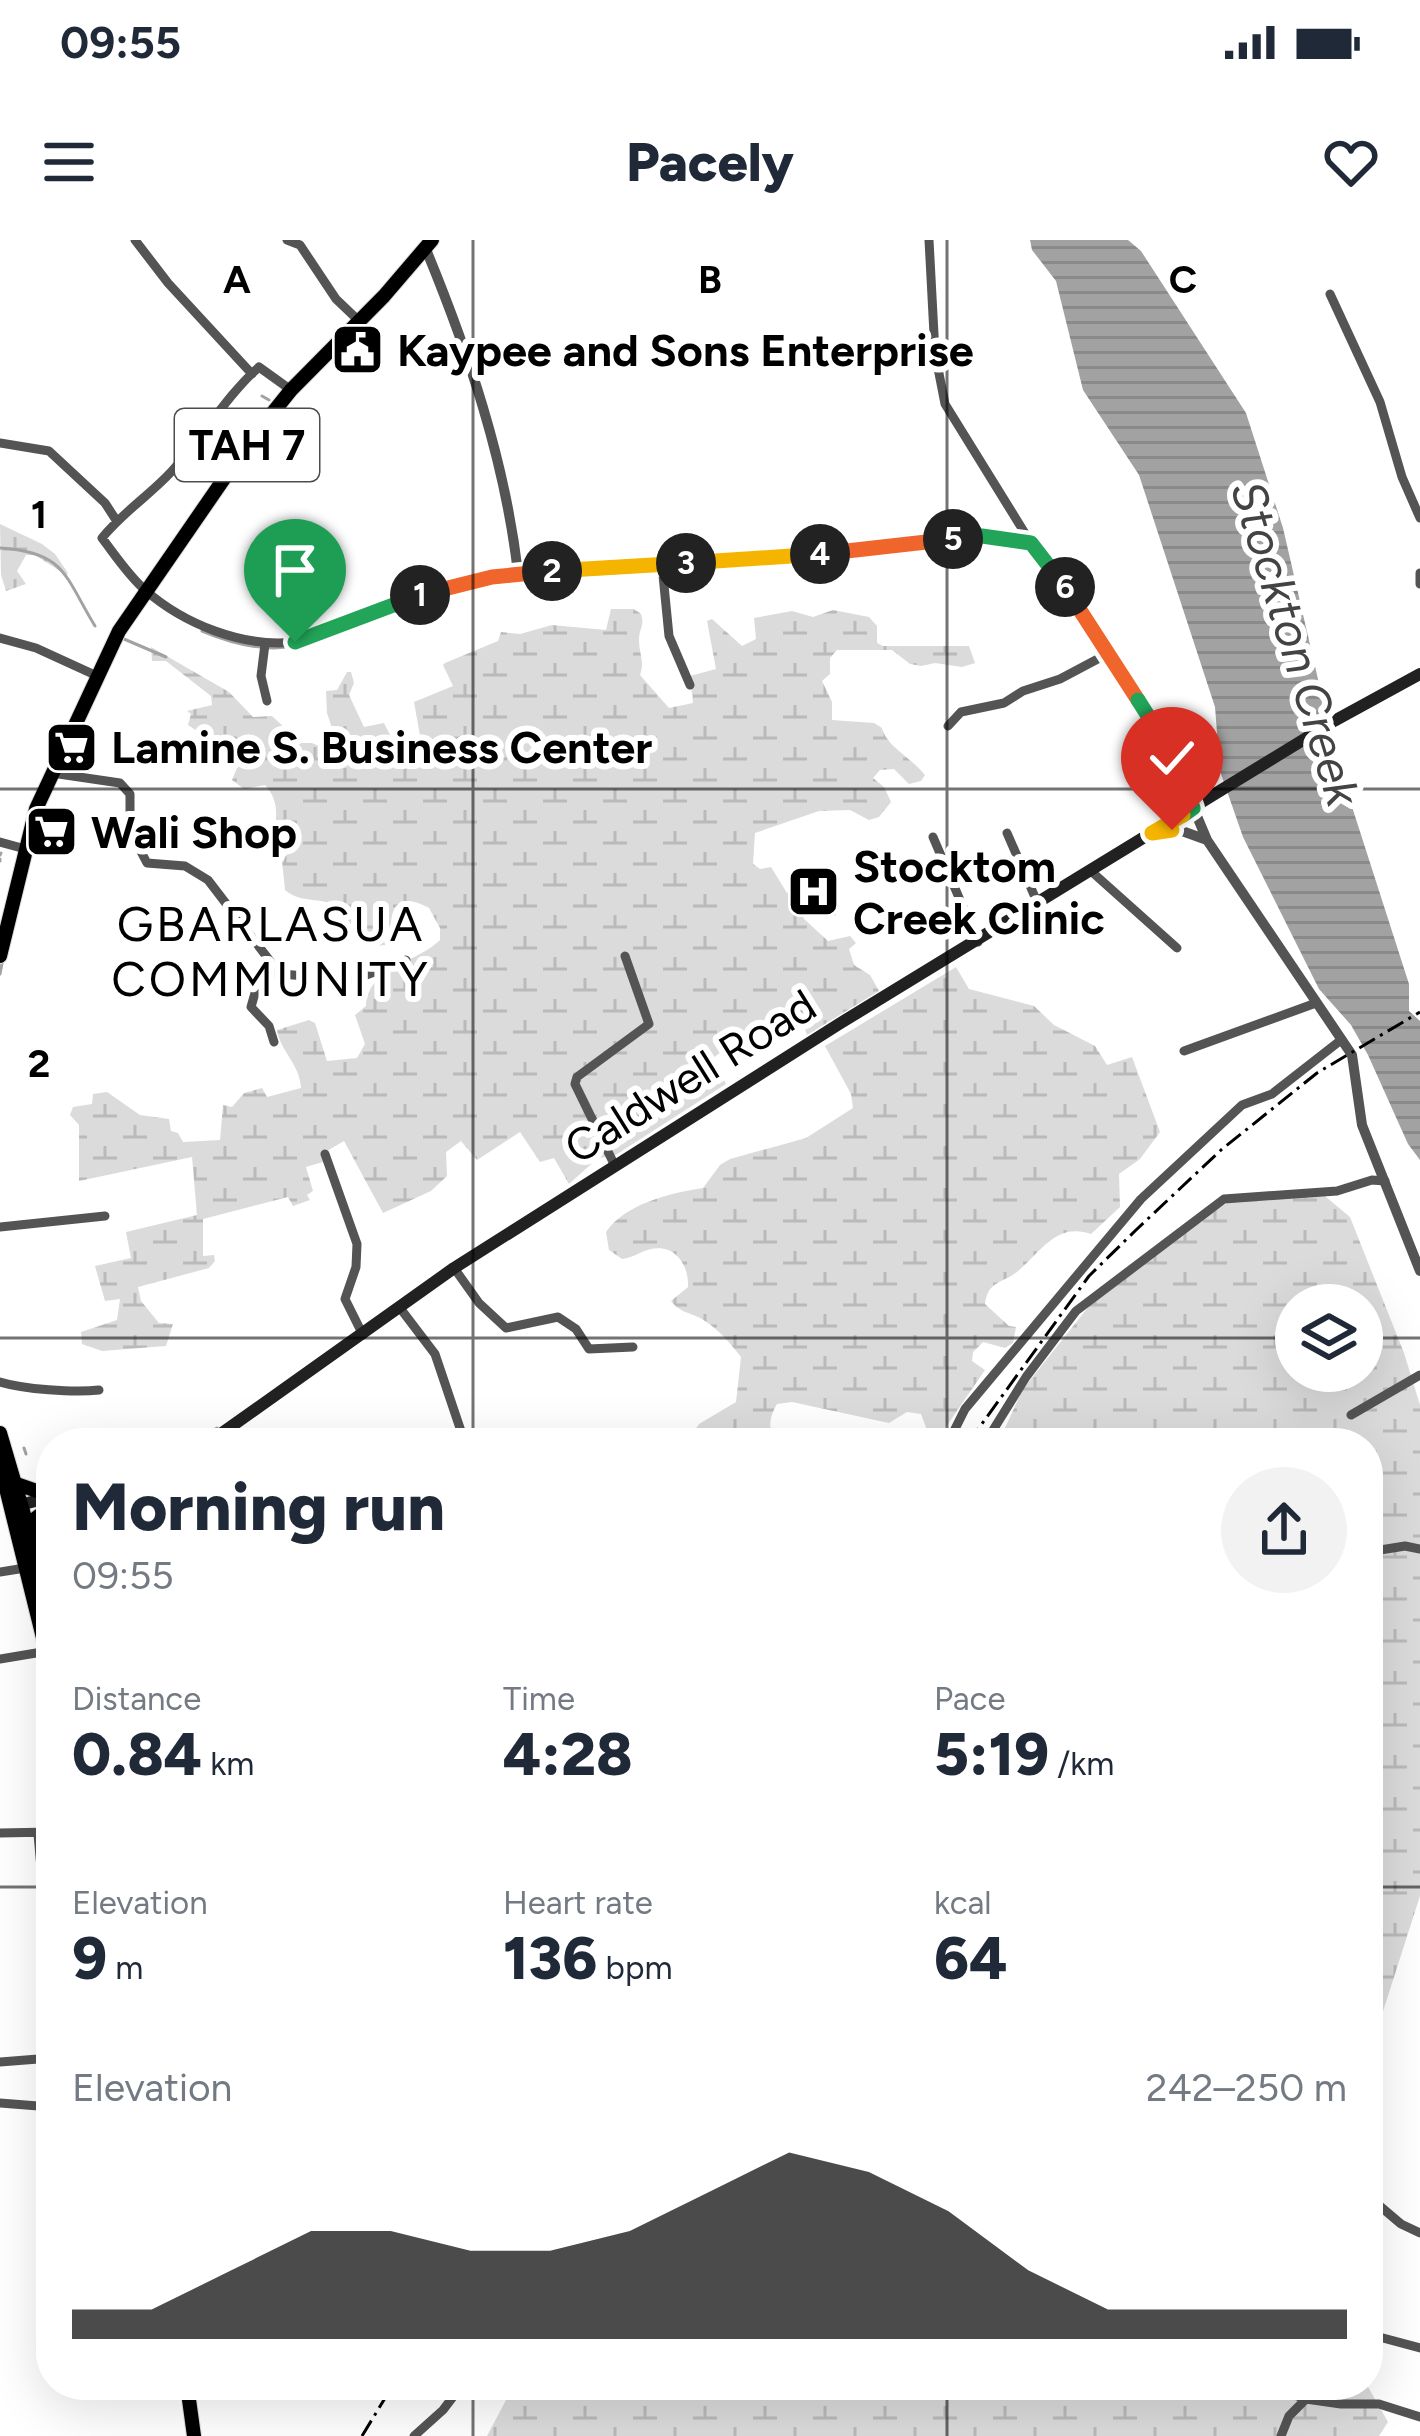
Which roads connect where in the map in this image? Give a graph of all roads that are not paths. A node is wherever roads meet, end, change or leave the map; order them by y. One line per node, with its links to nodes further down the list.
1 (135, 240): 7 (street)
2 (286, 240): 6 (street)
3 (928, 240): 12 (street)
4 (428, 243): 6 (highway, TAH 7); 14 (street)
5 (1330, 294): 10 (street)
6 (358, 320): 8 (highway, TAH 7)
7 (252, 374): 8 (street); 11 (street)
8 (291, 390): 17 (highway, TAH 7)
9 (0, 443): 11 (street)
10 (1420, 518)
11 (116, 520): 17 (street)
12 (1031, 543): 13 (street); 20 (street)
13 (662, 565): 14 (street); 23 (street)
14 (518, 573): 19 (street)
15 (1420, 573): 16 (street)
16 (1420, 584)
17 (146, 591): 19 (street); 22 (highway, TAH 7)
18 (0, 638): 22 (street)
19 (265, 644): 24 (street)
20 (1109, 652): 25 (street); 27 (street)
21 (1420, 674): 27 (main road, Caldwell Road)
22 (95, 675): 26 (highway, TAH 7)
23 (690, 685)
24 (267, 701)
25 (948, 726)
26 (52, 773): 33 (highway, TAH 7); 41 (street)
27 (1193, 808): 29 (main road, Caldwell Road); 31 (street)
28 (1007, 833): 35 (street)
29 (1152, 833): 31 (street); 34 (main road, Caldwell Road)
30 (933, 837): 36 (street)
31 (1207, 839): 42 (street)
32 (0, 842): 33 (street)
33 (29, 850): 38 (highway, TAH 7)
34 (1092, 872): 35 (main road, Caldwell Road); 37 (street)
35 (1038, 904): 36 (main road, Caldwell Road)
36 (978, 941): 47 (main road, Caldwell Road)
37 (1177, 948)
38 (0, 956)
39 (625, 956): 47 (street)
40 (406, 960): 41 (street)
41 (269, 973): 44 (street)
42 (1316, 1004): 43 (street); 45 (street)
43 (1341, 1040): 48 (street); 62 (street)
44 (274, 1042)
45 (1184, 1051)
46 (325, 1154): 54 (street)
47 (615, 1166): 51 (main road, Caldwell Road)
48 (1385, 1181): 52 (street); 63 (street)
49 (105, 1216): 50 (street)
50 (0, 1227)
51 (454, 1268): 53 (main road, Caldwell Road); 55 (street)
52 (1420, 1271)
53 (400, 1308): 54 (main road, Caldwell Road); 61 (street)
54 (364, 1335): 60 (main road, Caldwell Road)
55 (633, 1347)
56 (1420, 1375): 59 (street)
57 (0, 1382): 58 (street)
58 (99, 1390)
59 (1351, 1415)
60 (230, 1428)
61 (460, 1428)
62 (956, 1428)
63 (994, 1428)
64 (0, 1433): 66 (highway)
65 (0, 1464): 70 (highway)
66 (14, 1483): 67 (highway); 70 (highway)
67 (36, 1491)
68 (36, 1504): 70 (main road)
69 (36, 1509): 70 (main road)
70 (18, 1512): 72 (highway); 75 (highway)
71 (36, 1518): 72 (highway)
72 (30, 1535): 76 (highway)
73 (1420, 1549): 74 (street)
74 (1383, 1550)
75 (25, 1568): 77 (street); 78 (highway)
76 (36, 1570)
77 (0, 1572)
78 (36, 1597)
79 (36, 1653): 80 (street)
80 (0, 1659)
81 (0, 1833): 82 (street)
82 (36, 1834)
83 (36, 2059): 84 (street)
84 (0, 2062)
85 (0, 2103): 86 (street)
86 (36, 2106)
87 (1383, 2209): 88 (street)
88 (1420, 2233)
89 (1383, 2338): 90 (street)
90 (1420, 2348)
91 (189, 2400): 96 (highway)
92 (451, 2400): 97 (street)
93 (1305, 2400): 98 (street)
94 (1313, 2400): 95 (street)
95 (1420, 2416)
96 (194, 2436)
97 (414, 2436)
98 (1281, 2436)

